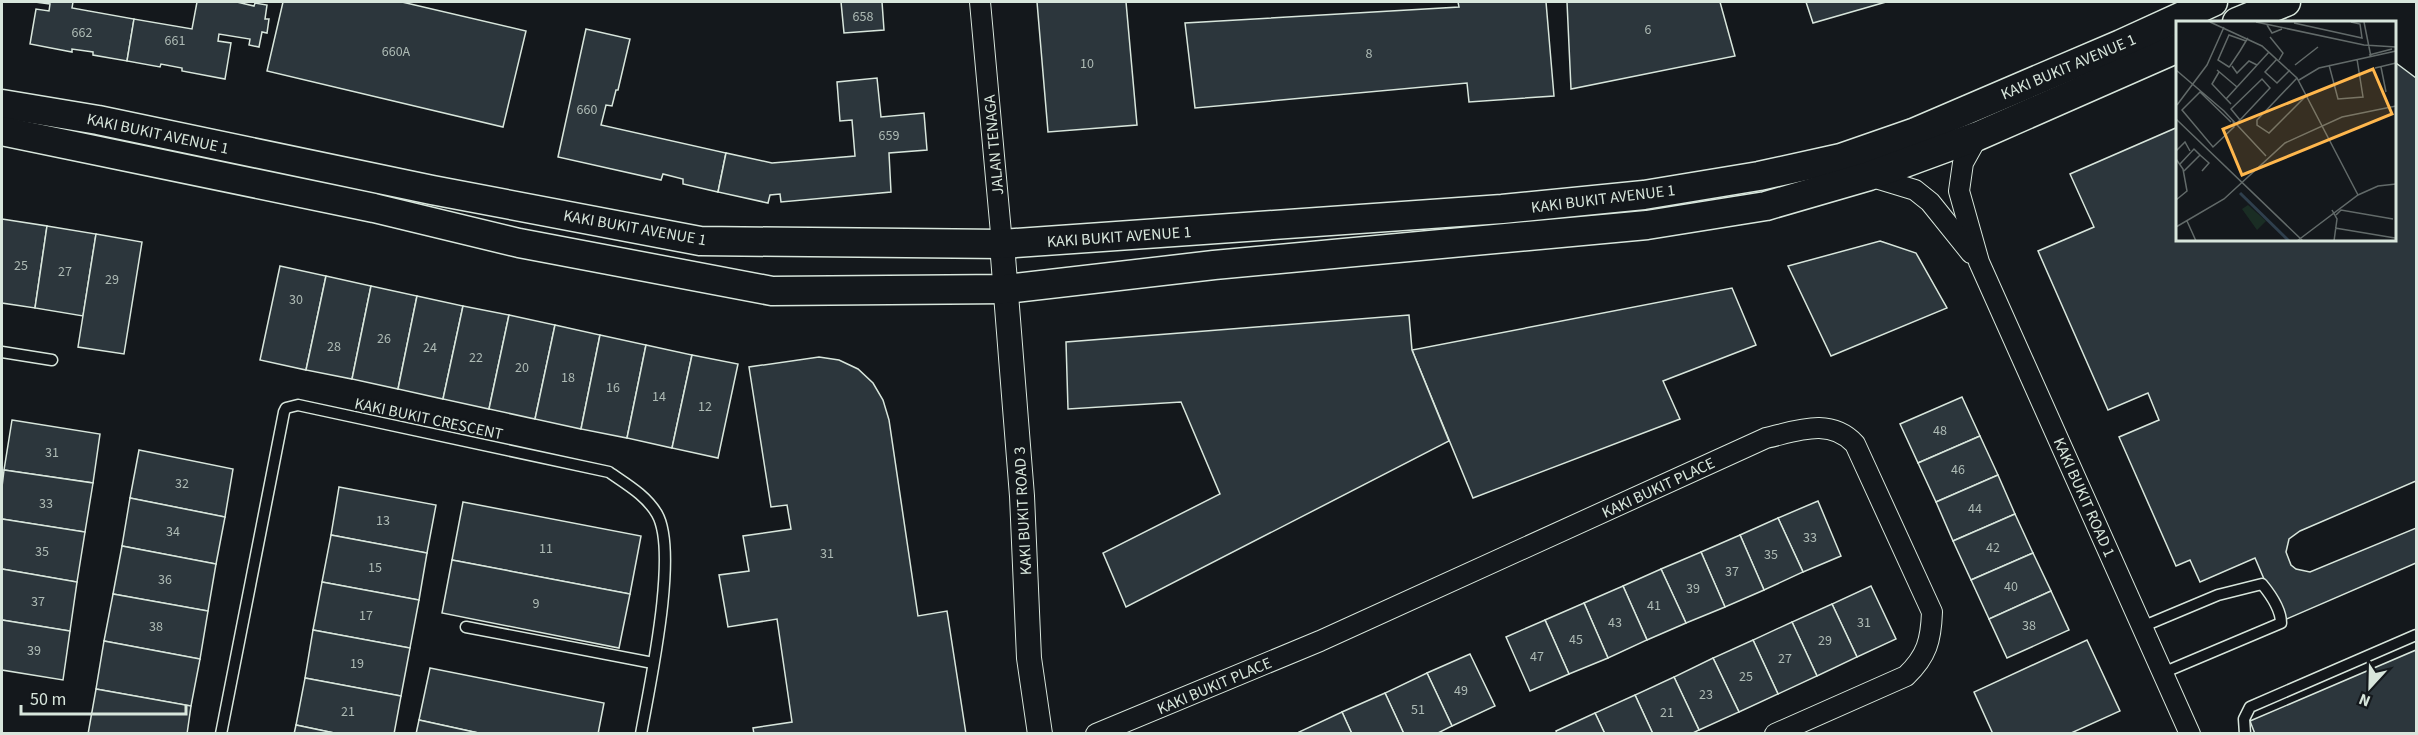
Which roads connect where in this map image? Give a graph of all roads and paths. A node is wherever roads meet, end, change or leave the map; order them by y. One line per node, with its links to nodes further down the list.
1 (980, 2): 10 (street, JALAN TENAGA)
2 (2213, 2): 10 (main road, KAKI BUKIT AVENUE 1)
3 (2286, 2): 4 (main road)
4 (2239, 21)
5 (2176, 49): 8 (main road, KAKI BUKIT AVENUE 1)
6 (2, 104): 10 (main road, KAKI BUKIT AVENUE 1)
7 (2, 131): 12 (main road, KAKI BUKIT AVENUE 1)
8 (1978, 136): 9 (main road, KAKI BUKIT AVENUE 1); 11 (street, KAKI BUKIT ROAD 1)
9 (1869, 176): 11 (street, KAKI BUKIT ROAD 1); 12 (main road, KAKI BUKIT AVENUE 1)
10 (1002, 244): 12 (street, JALAN TENAGA)
11 (1978, 262): 15 (street, KAKI BUKIT ROAD 1)
12 (1006, 289): 22 (street, KAKI BUKIT ROAD 3)
13 (2, 352): 14 (lane)
14 (52, 360)
15 (2144, 626): 19 (street, KAKI BUKIT ROAD 1); 19 (lane)
16 (466, 627): 18 (lane)
17 (2416, 635): 26 (lane)
18 (653, 663): 20 (lane, KAKI BUKIT CRESCENT); 21 (lane, KAKI BUKIT CRESCENT)
19 (2165, 672): 25 (street, KAKI BUKIT ROAD 1)
20 (221, 734)
21 (641, 734)
22 (1040, 734)
23 (1096, 734): 24 (street, KAKI BUKIT PLACE)
24 (1775, 734)
25 (2190, 734)
26 (2245, 734)

